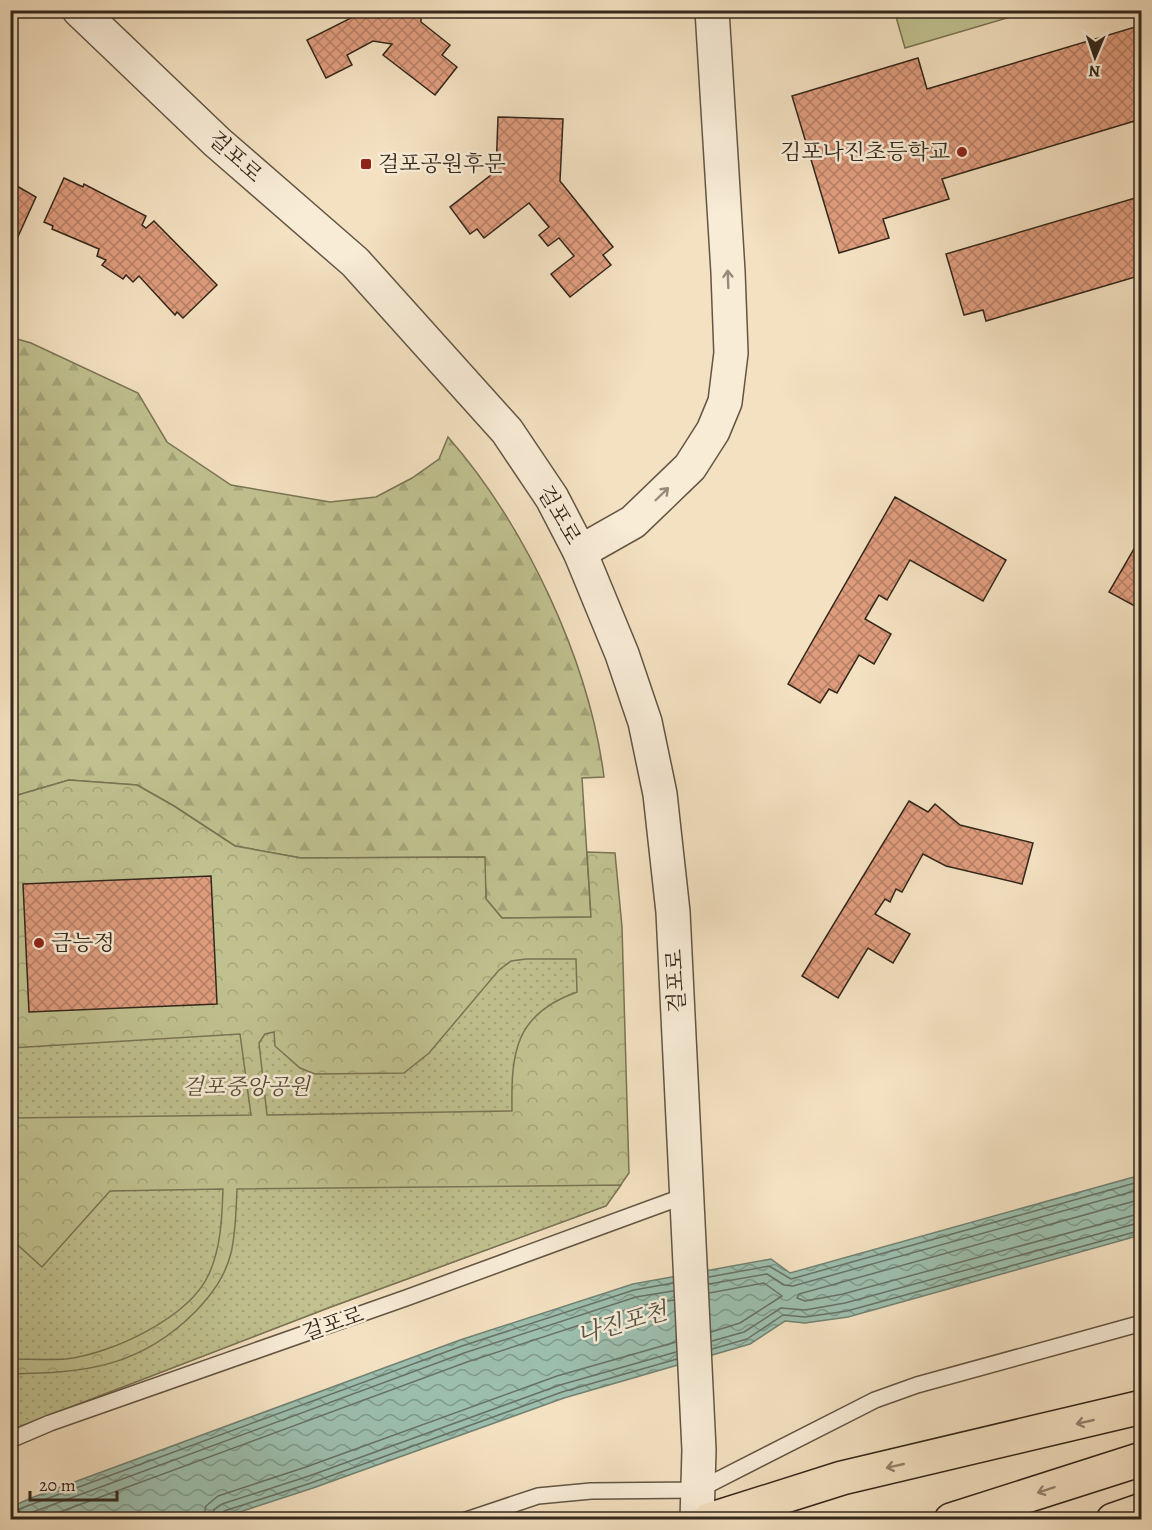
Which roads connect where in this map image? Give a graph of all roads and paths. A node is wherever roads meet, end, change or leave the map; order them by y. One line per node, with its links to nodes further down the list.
1 (79, 10): 4 (street, 걸포로)
2 (692, 10): 4 (street)
3 (712, 10): 4 (street, one-way to 3)
4 (580, 552): 5 (street, 걸포로)
5 (689, 1203): 8 (lane, 걸포로); 10 (street, 걸포로)
6 (1142, 1323): 10 (lane)
7 (1142, 1407): 10 (highway, one-way to 10)
8 (10, 1440)
9 (1142, 1459): 15 (highway, one-way to 15)
10 (701, 1510): 14 (lane)
11 (1142, 1510): 16 (highway)
12 (10, 1512): 13 (lane)
13 (14, 1520)
14 (466, 1520)
15 (951, 1520)
16 (1113, 1520)

